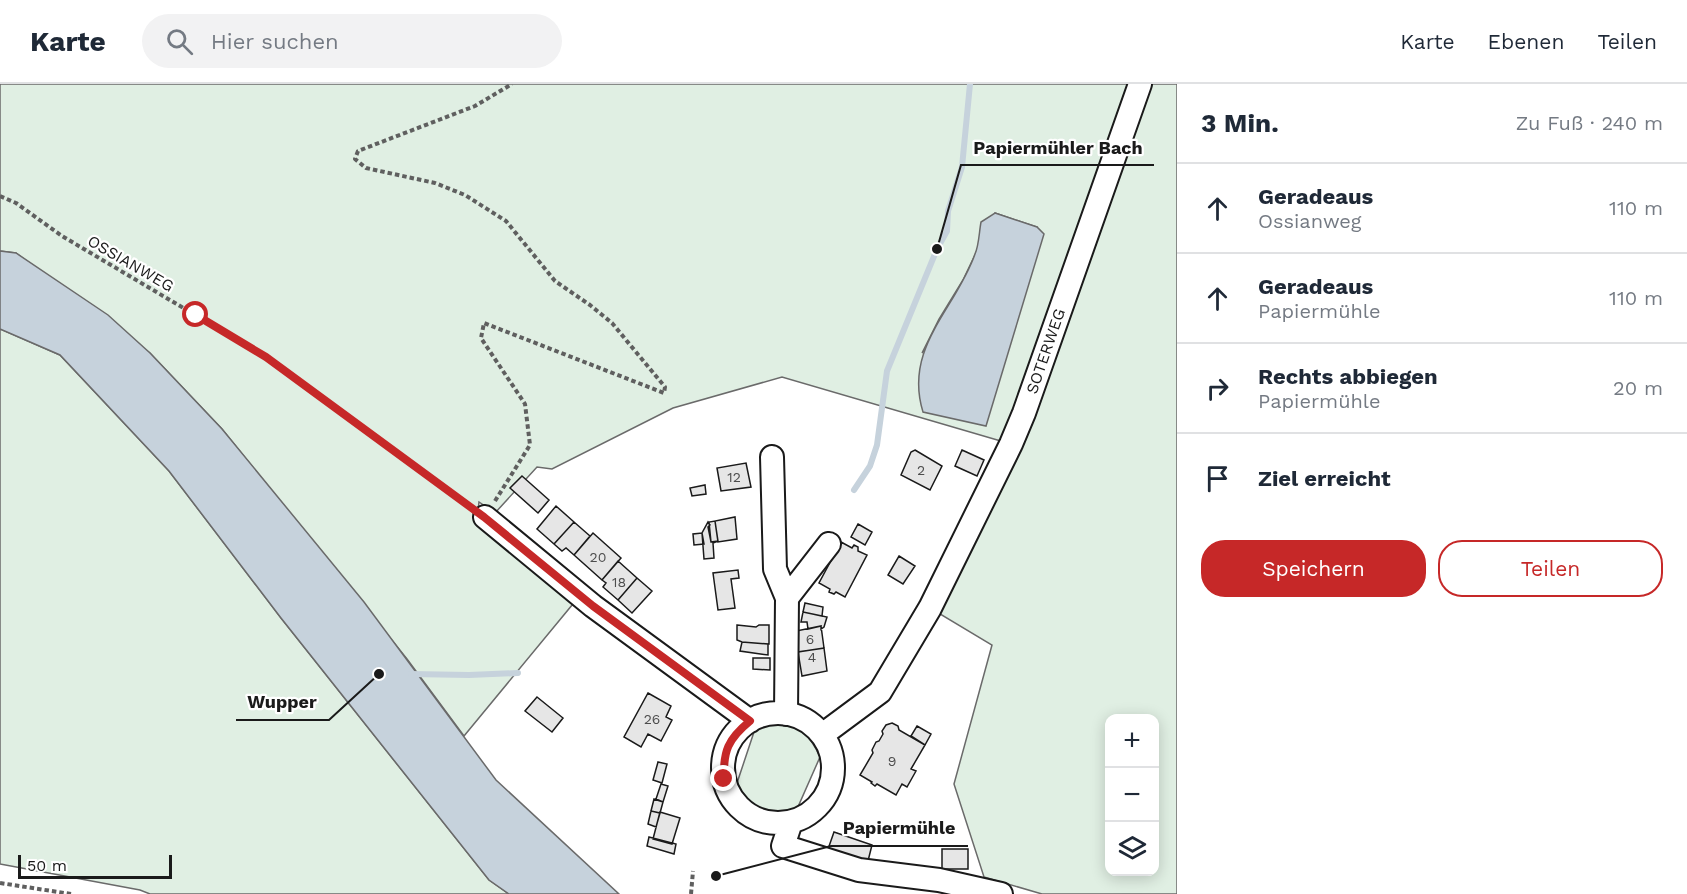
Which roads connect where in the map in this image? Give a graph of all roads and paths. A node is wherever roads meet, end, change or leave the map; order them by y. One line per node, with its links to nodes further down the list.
1 (513, 84): 5 (path)
2 (1140, 84): 10 (street, SOTERWEG)
3 (0, 196): 5 (path, OSSIANWEG)
4 (771, 457): 7 (street)
5 (484, 517): 9 (street)
6 (829, 544): 7 (street)
7 (787, 598): 8 (street)
8 (786, 714): 9 (street); 10 (street)
9 (750, 721): 11 (street)
10 (822, 735): 11 (street)
11 (791, 822): 16 (street)
12 (693, 871): 15 (path)
13 (0, 883): 14 (path)
14 (71, 894)
15 (692, 894)
16 (1001, 894)

